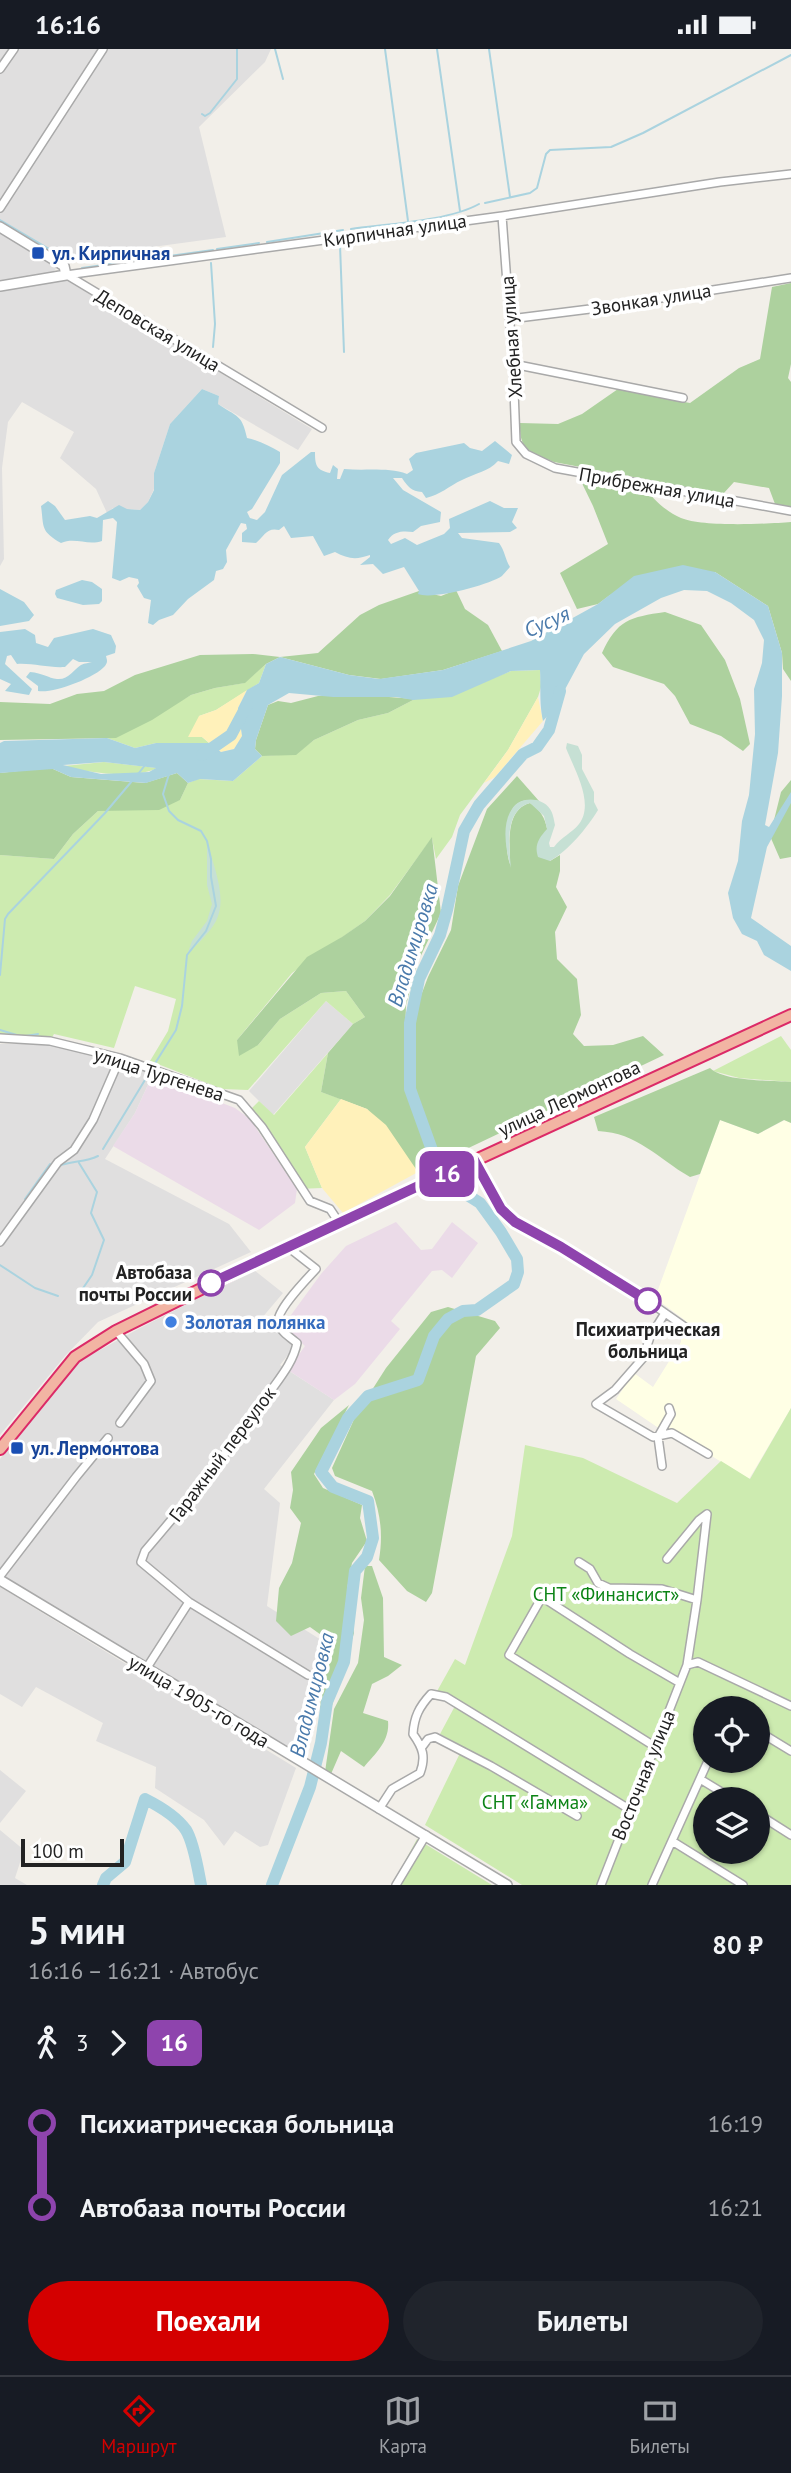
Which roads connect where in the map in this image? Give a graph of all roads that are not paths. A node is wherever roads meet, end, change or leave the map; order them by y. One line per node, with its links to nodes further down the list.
1 (14, 49): 3 (street)
2 (103, 49): 5 (street)
3 (0, 69)
4 (791, 174): 6 (street, Кирпичная улица)
5 (0, 208)
6 (502, 216): 8 (street, Кирпичная улица); 11 (street, Хлебная улица)
7 (0, 227): 8 (street, Деповская улица)
8 (66, 275): 10 (street, Кирпичная улица); 14 (street, Деповская улица)
9 (791, 278): 11 (street, Звонкая улица)
10 (0, 286)
11 (510, 319): 12 (street, Хлебная улица)
12 (513, 364): 13 (street); 15 (street, Хлебная улица)
13 (683, 398)
14 (322, 428)
15 (526, 454): 16 (street, Прибрежная улица)
16 (791, 510)
17 (791, 1015): 20 (highway, улица Лермонтова)
18 (0, 1038): 19 (street, улица Тургенева)
19 (120, 1058): 21 (street, улица Тургенева); 22 (street)
20 (474, 1160): 21 (highway, улица Лермонтова); 24 (street)
21 (340, 1224): 23 (highway, улица Лермонтова)
22 (0, 1242)
23 (288, 1247): 26 (highway, улица Лермонтова); 38 (street, Гаражный переулок)
24 (665, 1313): 25 (street); 29 (street)
25 (688, 1329)
26 (116, 1331): 28 (street); 31 (highway, улица Лермонтова)
27 (669, 1408): 29 (street)
28 (120, 1423)
29 (658, 1437): 32 (street); 33 (street)
30 (108, 1439): 36 (street)
31 (0, 1449)
32 (708, 1454)
33 (662, 1466)
34 (667, 1559): 37 (street, Восточная улица)
35 (579, 1562): 37 (street)
36 (0, 1578): 40 (street, улица 1905-го года)
37 (697, 1600): 39 (street, Восточная улица)
38 (189, 1602): 40 (street); 41 (street)
39 (687, 1665): 42 (street, Восточная улица); 43 (street)
40 (146, 1669): 51 (street, улица 1905-го года)
41 (308, 1675)
42 (680, 1683): 45 (street, Восточная улица); 45 (street)
43 (791, 1706)
44 (770, 1738): 47 (street)
45 (654, 1746): 52 (street, Восточная улица)
46 (422, 1747): 51 (street); 52 (street); 53 (street)
47 (791, 1751)
48 (703, 1773): 49 (street)
49 (700, 1779): 50 (street); 57 (street)
50 (713, 1787)
51 (379, 1808): 55 (street, улица 1905-го года)
52 (629, 1809): 60 (street, Восточная улица)
53 (577, 1816)
54 (770, 1822): 56 (street)
55 (426, 1835): 58 (street); 59 (street, улица 1905-го года)
56 (791, 1835)
57 (672, 1842): 61 (street); 62 (street)
58 (396, 1885)
59 (505, 1885)
60 (601, 1885)
61 (652, 1885)
62 (743, 1885)

